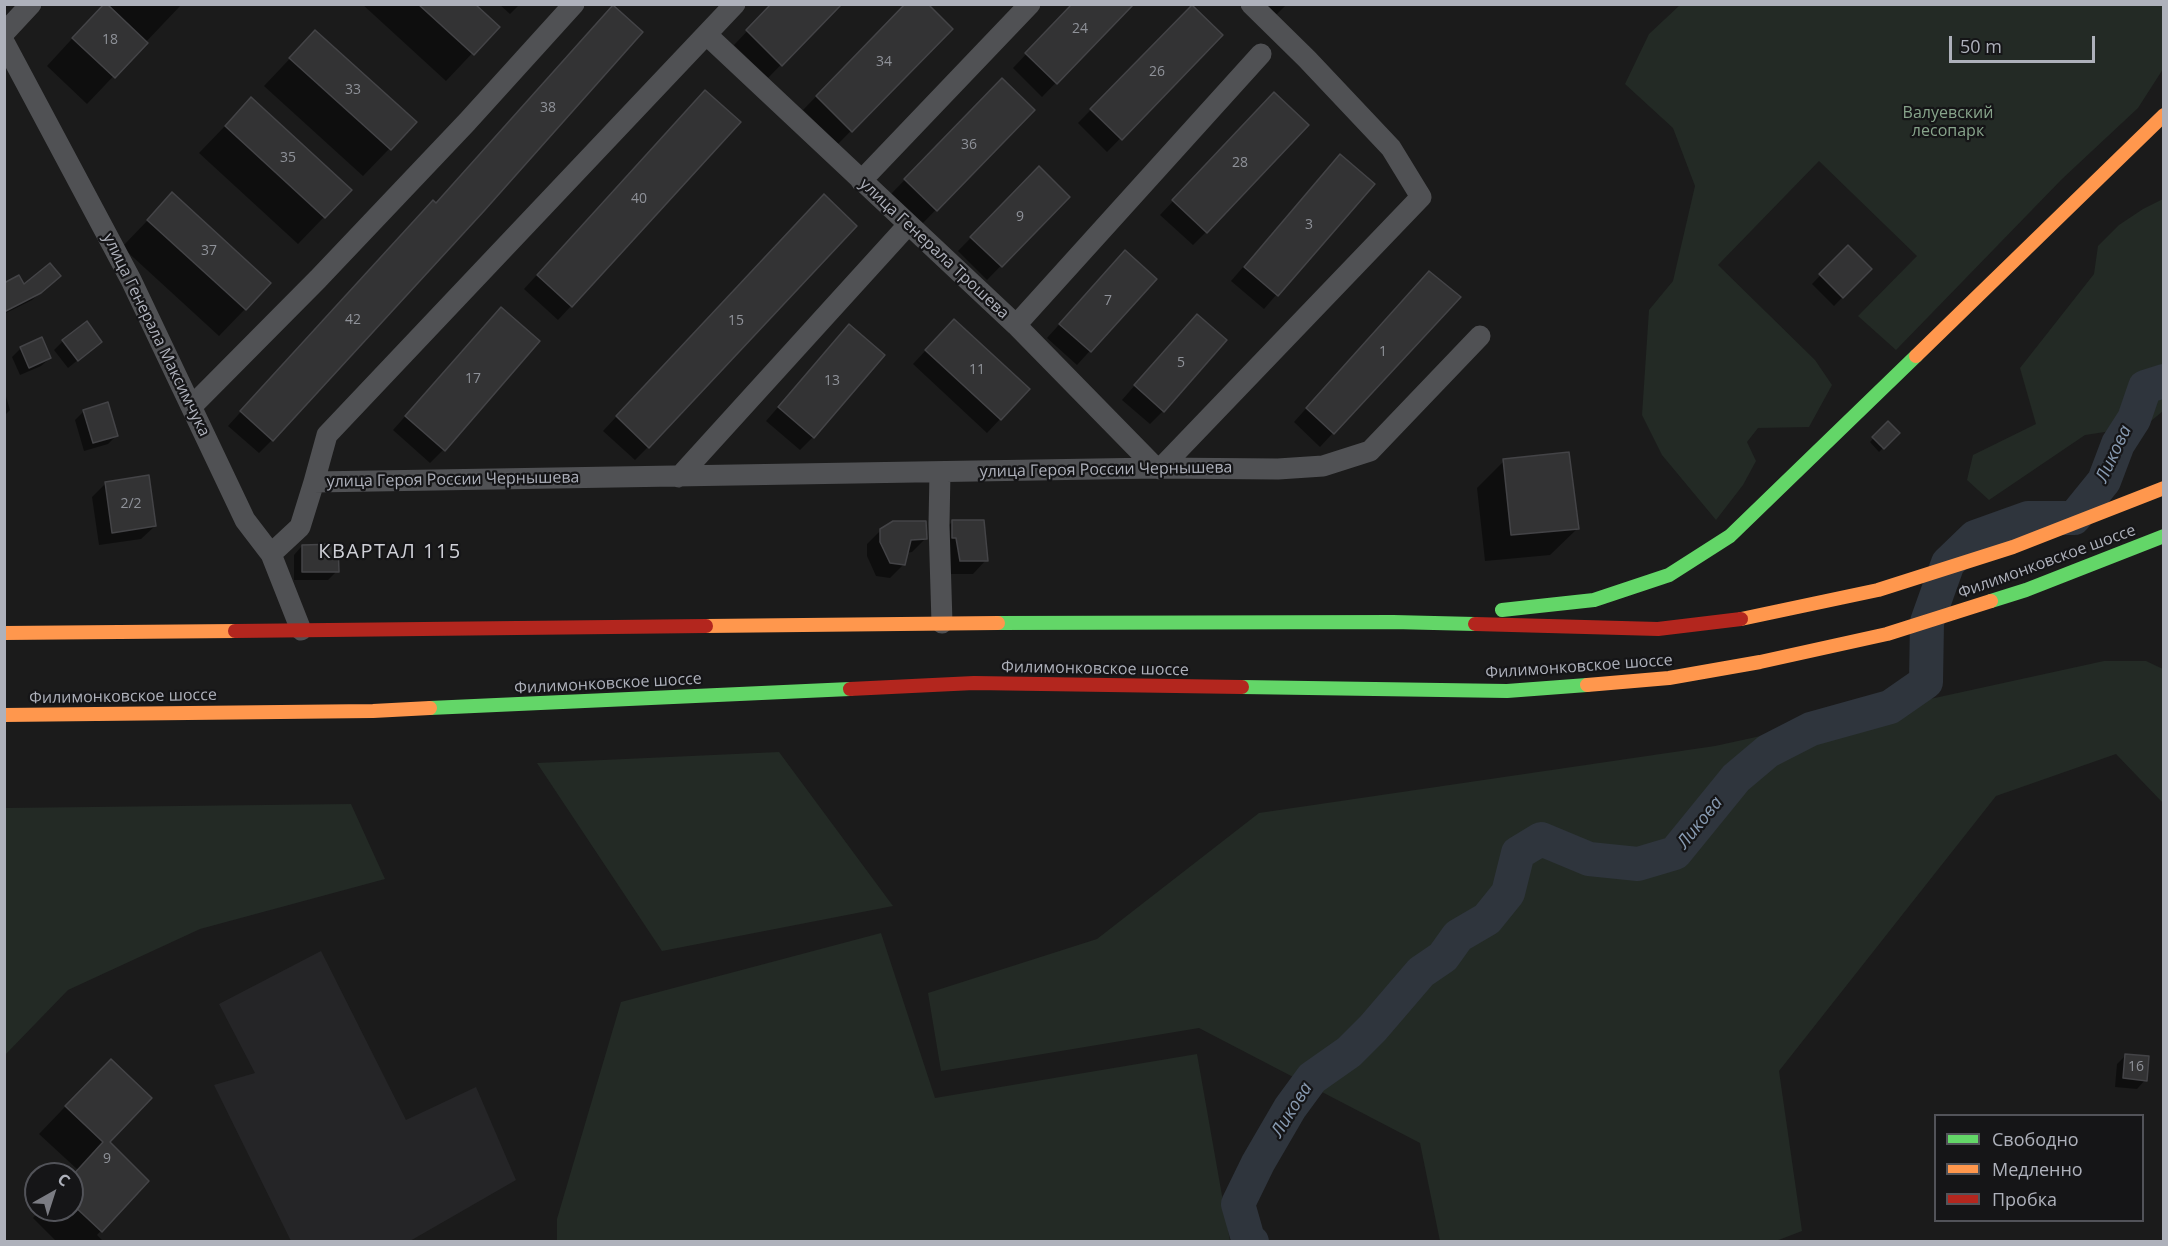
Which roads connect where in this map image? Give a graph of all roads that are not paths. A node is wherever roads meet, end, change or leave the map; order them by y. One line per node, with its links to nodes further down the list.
1 (31, 4): 6 (street)
2 (574, 4): 15 (street)
3 (735, 4): 7 (street)
4 (1030, 4): 11 (street)
5 (1251, 4): 16 (street)
6 (4, 33)
7 (707, 35): 11 (street, улица Генерала Трошева); 19 (street)
8 (4, 42): 15 (street, улица Генерала Максимчука)
9 (1261, 54): 13 (street)
10 (2163, 115): 23 (main road)
11 (861, 181): 12 (street, улица Генерала Трошева)
12 (909, 225): 13 (street, улица Генерала Трошева); 18 (street)
13 (1016, 325): 16 (street, улица Генерала Трошева)
14 (1480, 336): 16 (street, улица Героя России Чернышева)
15 (192, 406): 22 (street, улица Генерала Максимчука)
16 (1158, 468): 17 (street, улица Героя России Чернышева)
17 (940, 472): 18 (street, улица Героя России Чернышева); 24 (street)
18 (680, 477): 19 (street, улица Героя России Чернышева)
19 (314, 482): 22 (street, улица Героя России Чернышева)
20 (2163, 488): 23 (main road, Филимонковское шоссе)
21 (2163, 536): 27 (main road, Филимонковское шоссе)
22 (271, 554): 25 (street, улица Генерала Максимчука)
23 (1392, 622): 24 (main road, Филимонковское шоссе)
24 (942, 623): 25 (main road, Филимонковское шоссе)
25 (301, 630): 26 (main road, Филимонковское шоссе)
26 (4, 633)
27 (4, 715)

